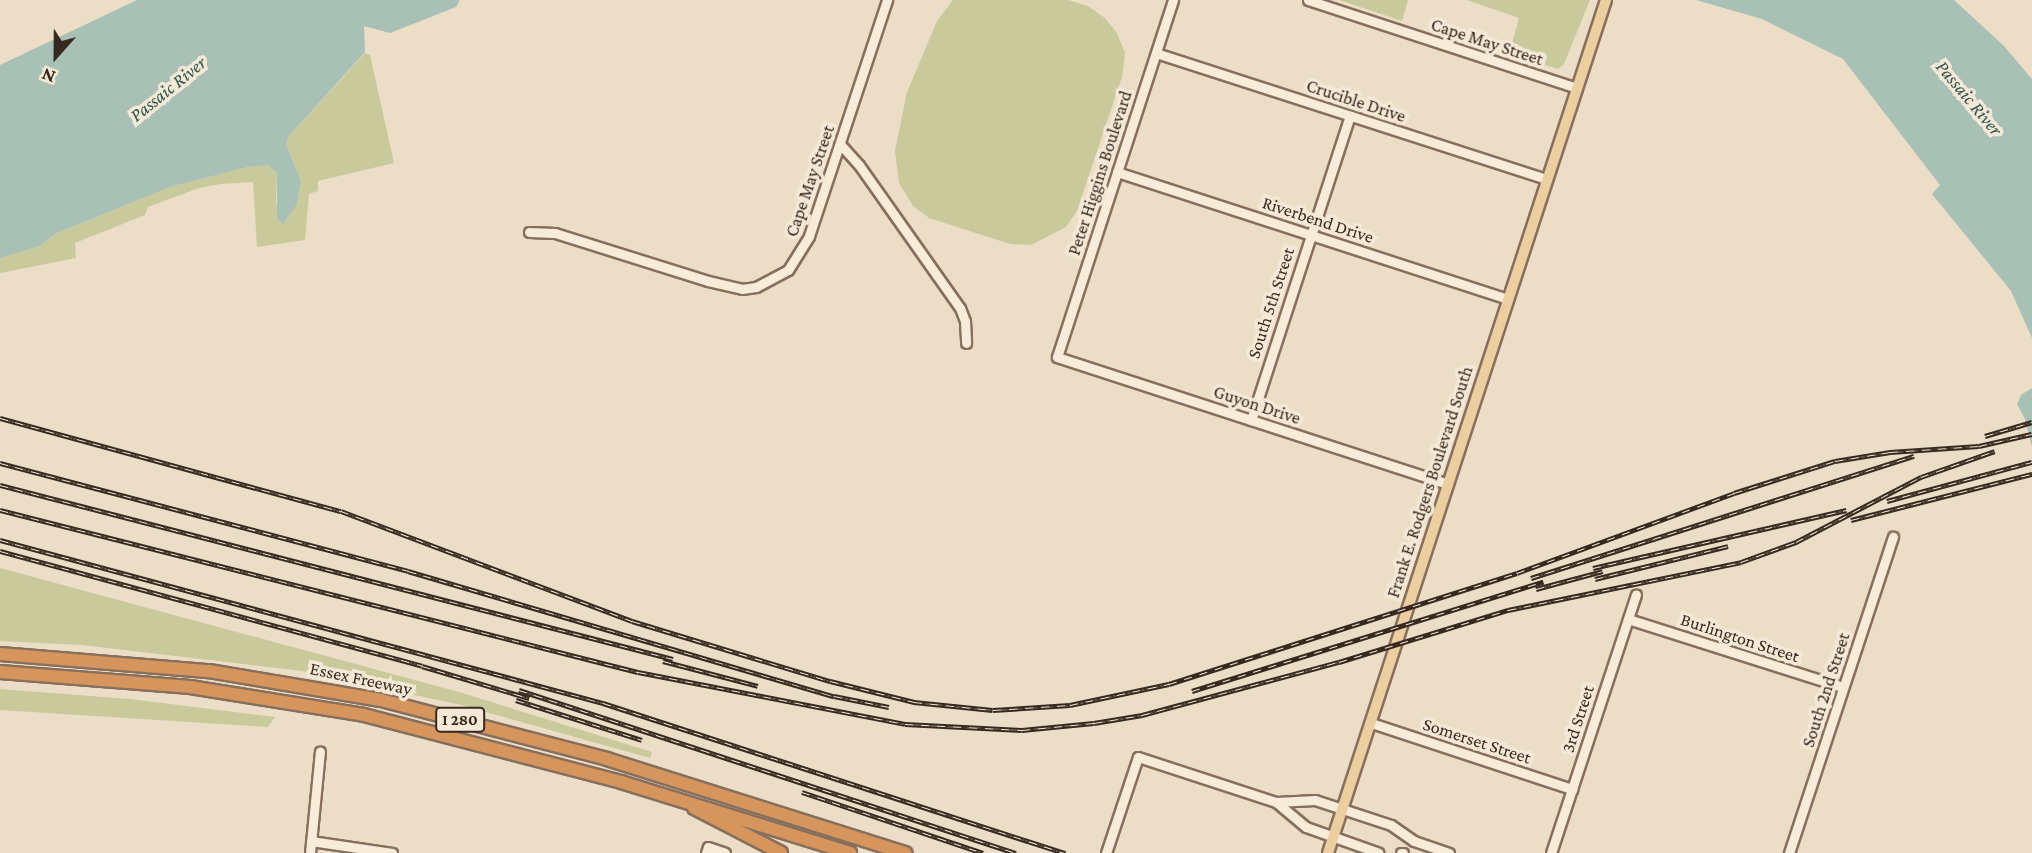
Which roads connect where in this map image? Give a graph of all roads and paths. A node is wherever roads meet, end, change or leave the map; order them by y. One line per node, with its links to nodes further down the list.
1 (887, 0): 8 (street, Cape May Street)
2 (1173, 0): 5 (street, Peter Higgins Boulevard)
3 (1308, 0): 6 (street, Cape May Street)
4 (1606, 0): 6 (main road)
5 (1156, 53): 7 (street, Crucible Drive); 9 (street, Peter Higgins Boulevard)
6 (1577, 88): 10 (main road)
7 (1350, 116): 10 (street, Crucible Drive); 12 (street, South 5th Street)
8 (840, 144): 11 (street, Cape May Street); 14 (street)
9 (1118, 172): 12 (street, Riverbend Drive); 15 (street, Peter Higgins Boulevard)
10 (1547, 179): 13 (main road, Frank E. Rodgers Boulevard South)
11 (529, 232)
12 (1310, 234): 13 (street, Riverbend Drive); 16 (street, South 5th Street)
13 (1508, 299): 17 (main road, Frank E. Rodgers Boulevard South)
14 (966, 343)
15 (1057, 356): 16 (street, Guyon Drive)
16 (1251, 420): 17 (street, Guyon Drive)
17 (1448, 484): 24 (main road, Frank E. Rodgers Boulevard South)
18 (1893, 537): 23 (street, South 2nd Street)
19 (1636, 595): 20 (street, 3rd Street)
20 (1628, 619): 23 (street, Burlington Street); 26 (street, 3rd Street)
21 (0, 654): 38 (highway, Essex Freeway / I 280)
22 (0, 672): 27 (highway, Essex Freeway / I 280)
23 (1843, 687): 44 (street, South 2nd Street)
24 (1372, 721): 26 (street, Somerset Street); 29 (main road, Frank E. Rodgers Boulevard South)
25 (320, 751): 31 (street)
26 (1572, 789): 43 (street, 3rd Street)
27 (682, 800): 36 (highway); 37 (highway, Essex Freeway / I 280)
28 (1276, 802): 29 (street); 30 (street); 39 (street)
29 (1342, 809): 30 (main road, Frank E. Rodgers Boulevard South); 42 (street)
30 (1333, 838): 40 (main road, Frank E. Rodgers Boulevard South); 41 (street)
31 (311, 841): 33 (street); 34 (street)
32 (707, 850): 35 (street)
33 (310, 853)
34 (392, 853)
35 (725, 853)
36 (781, 853)
37 (850, 853)
38 (906, 853)
39 (1106, 853)
40 (1328, 853)
41 (1379, 853)
42 (1449, 853)
43 (1551, 853)
44 (1788, 853)

